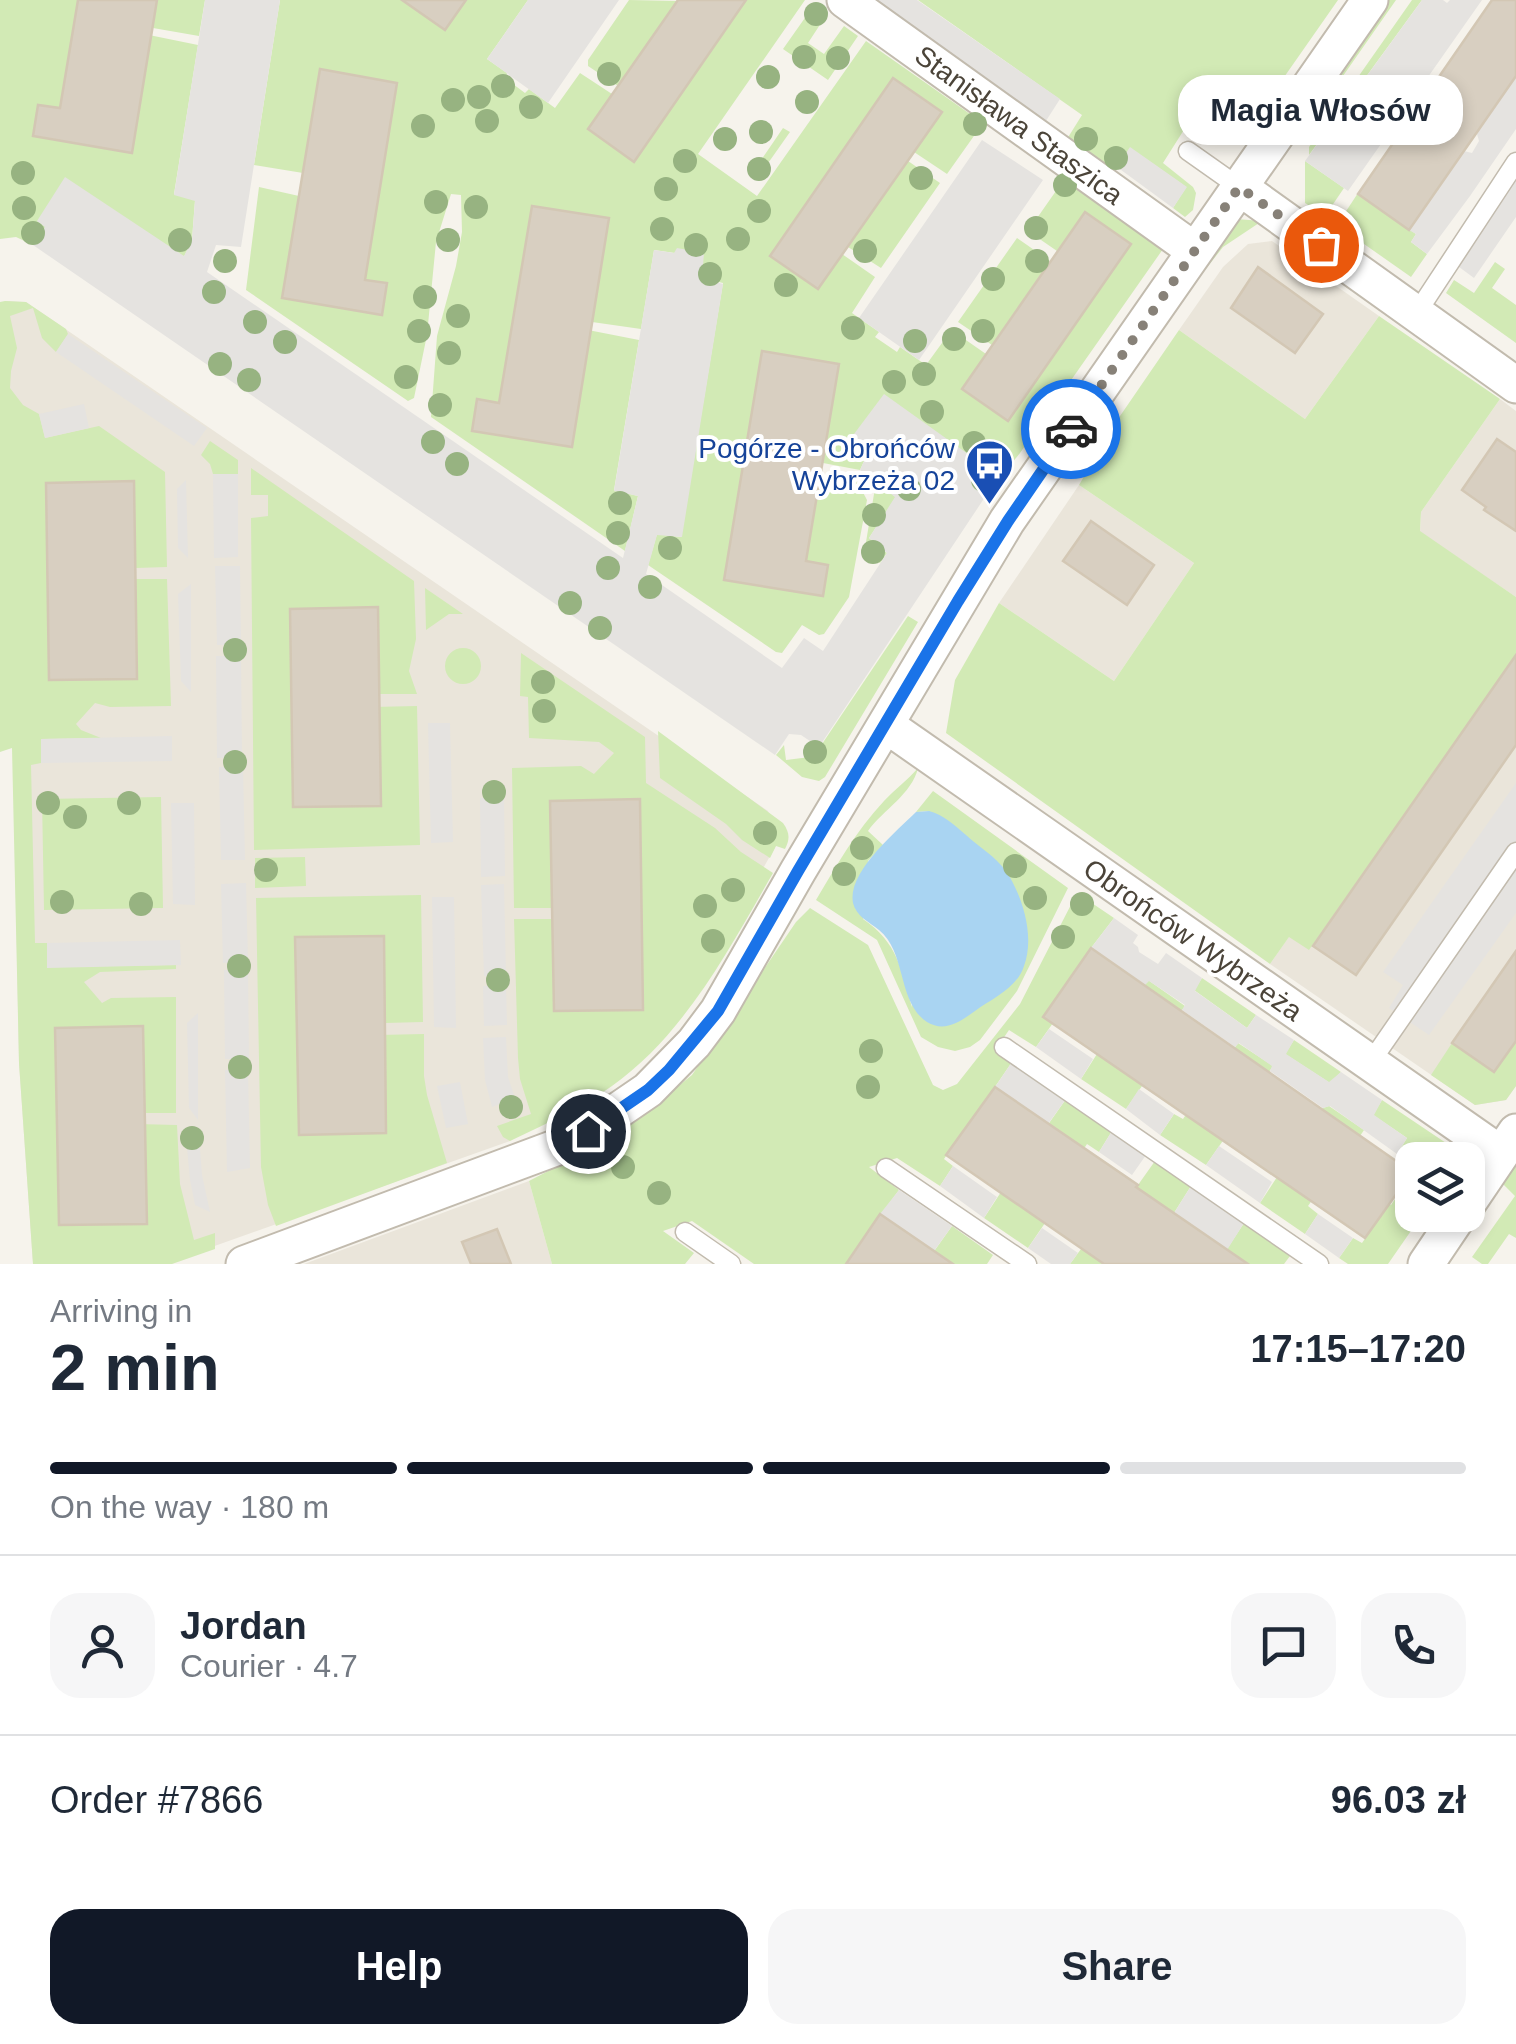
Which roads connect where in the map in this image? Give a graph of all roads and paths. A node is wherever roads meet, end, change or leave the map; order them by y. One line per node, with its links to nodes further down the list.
1 (844, 0): 6 (street, Stanisława Staszica)
2 (1370, 0): 5 (street)
3 (1188, 151): 5 (lane)
4 (1516, 162): 7 (lane)
5 (1239, 187): 6 (street); 7 (street)
6 (1194, 250): 9 (street)
7 (1416, 314): 8 (street)
8 (1516, 385)
9 (886, 725): 12 (street, Obrońców Wybrzeża); 18 (street)
10 (1516, 852): 12 (lane)
11 (1004, 1047): 21 (lane)
12 (1370, 1063): 13 (street, Obrońców Wybrzeża)
13 (1508, 1143): 15 (street)
14 (886, 1168): 20 (lane)
15 (1485, 1178)
16 (685, 1232): 19 (lane)
17 (1448, 1232): 22 (street)
18 (244, 1264)
19 (732, 1264)
20 (1027, 1264)
21 (1319, 1264)
22 (1426, 1264)

